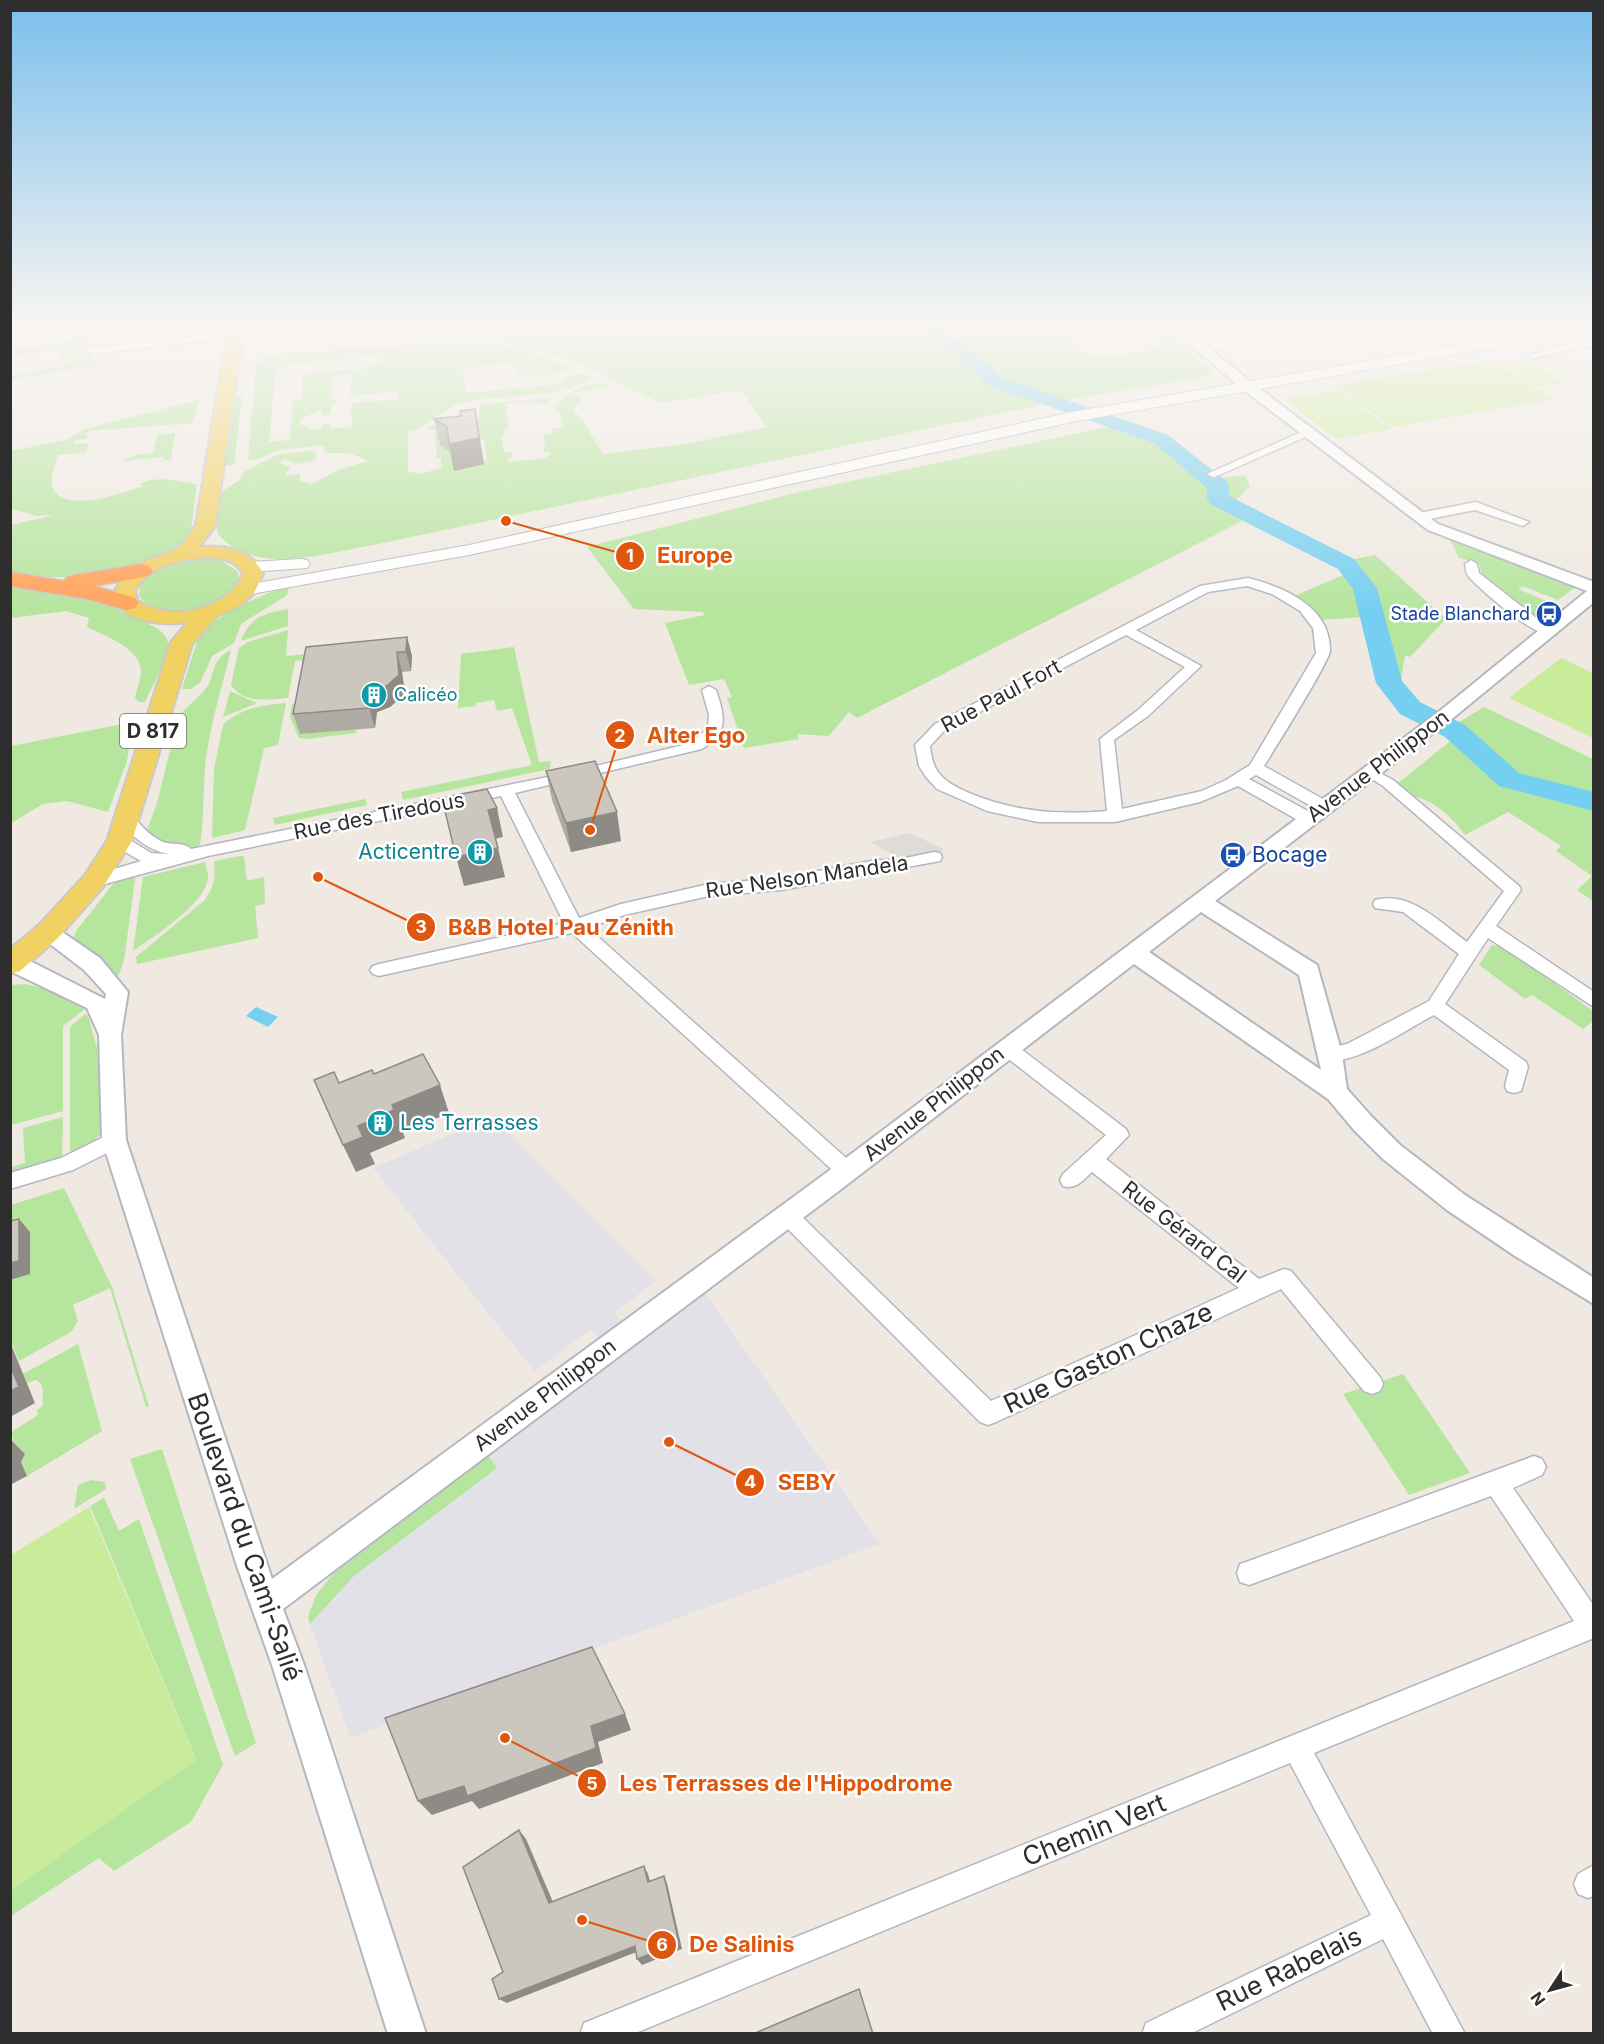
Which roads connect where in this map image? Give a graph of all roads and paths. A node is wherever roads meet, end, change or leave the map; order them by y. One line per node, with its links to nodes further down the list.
1 (221, 422): 10 (main road)
2 (988, 422): 9 (main road)
3 (1048, 422): 20 (main road)
4 (1295, 422): 5 (street)
5 (1308, 432): 6 (street); 7 (street)
6 (1213, 474)
7 (1419, 517): 8 (street); 19 (street)
8 (1523, 522)
9 (516, 523)
10 (205, 526): 12 (main road); 13 (main road)
11 (447, 537): 15 (main road)
12 (223, 553): 13 (main road); 15 (main road)
13 (182, 555): 16 (main road)
14 (1471, 564): 26 (street)
15 (250, 567): 20 (main road)
16 (141, 571): 18 (highway); 22 (main road)
17 (10, 579): 18 (highway)
18 (45, 584): 22 (highway)
19 (1593, 588)
20 (246, 590): 23 (main road)
21 (1593, 593): 26 (street, Avenue Philippon)
22 (127, 603): 24 (main road)
23 (209, 612): 24 (main road); 27 (main road, D 817)
24 (162, 617): 27 (main road)
25 (1126, 630): 29 (street); 34 (street); 34 (street, Rue Paul Fort)
26 (1546, 630): 30 (street, Avenue Philippon)
27 (182, 642): 36 (main road, D 817)
28 (709, 690): 32 (street, Rue des Tiredous)
29 (1256, 768): 31 (street); 33 (street)
30 (1369, 772): 33 (street, Avenue Philippon); 44 (street)
31 (1239, 780): 34 (street); 35 (street)
32 (506, 790): 37 (street, Rue des Tiredous); 43 (street)
33 (1325, 807): 35 (street, Avenue Philippon)
34 (1115, 817)
35 (1309, 819): 41 (street, Avenue Philippon)
36 (123, 831): 37 (street, Rue des Tiredous); 39 (street, Rue des Tiredous); 40 (main road, D 817)
37 (207, 850): 39 (street, Rue des Tiredous)
38 (934, 857): 43 (street, Rue Nelson Mandela)
39 (170, 859): 40 (street, Rue des Tiredous)
40 (94, 881): 45 (main road, D 817)
41 (1200, 901): 46 (street, Avenue Philippon); 54 (street)
42 (1381, 904): 47 (street)
43 (575, 926): 49 (street, Rue Nelson Mandela); 59 (street)
44 (1486, 928): 47 (street); 50 (street)
45 (48, 932): 48 (main road, D 817); 52 (street, Boulevard du Cami-Salié)
46 (1133, 952): 53 (street, Avenue Philippon); 56 (street)
47 (1469, 952): 51 (street)
48 (11, 963): 52 (street, Boulevard du Cami-Salié)
49 (379, 970)
50 (1593, 1001)
51 (1435, 1006): 54 (street); 55 (street)
52 (110, 1035): 57 (street, Boulevard du Cami-Salié)
53 (1006, 1048): 58 (street); 59 (street, Avenue Philippon)
54 (1331, 1054): 56 (street)
55 (1514, 1086)
56 (1336, 1092): 64 (street)
57 (114, 1140): 61 (street); 69 (street, Boulevard du Cami-Salié)
58 (1092, 1160): 60 (street); 63 (street, Rue Gérard Cal)
59 (847, 1171): 62 (street, Avenue Philippon)
60 (1070, 1180)
61 (10, 1181)
62 (787, 1215): 63 (street, Rue Gaston Chaze); 69 (street, Avenue Philippon)
63 (1257, 1290): 65 (street, Rue Gérard Cal)
64 (1593, 1292)
65 (1372, 1384)
66 (1534, 1467): 67 (street)
67 (1496, 1483): 68 (street); 70 (street)
68 (1249, 1573)
69 (265, 1603): 73 (street, Boulevard du Cami-Salié)
70 (1593, 1625): 71 (street, Chemin Vert)
71 (1297, 1748): 72 (street); 74 (street, Chemin Vert)
72 (1389, 1921): 75 (street, Rue Rabelais); 76 (street)
73 (407, 2034)
74 (595, 2034)
75 (1157, 2034)
76 (1450, 2034)

